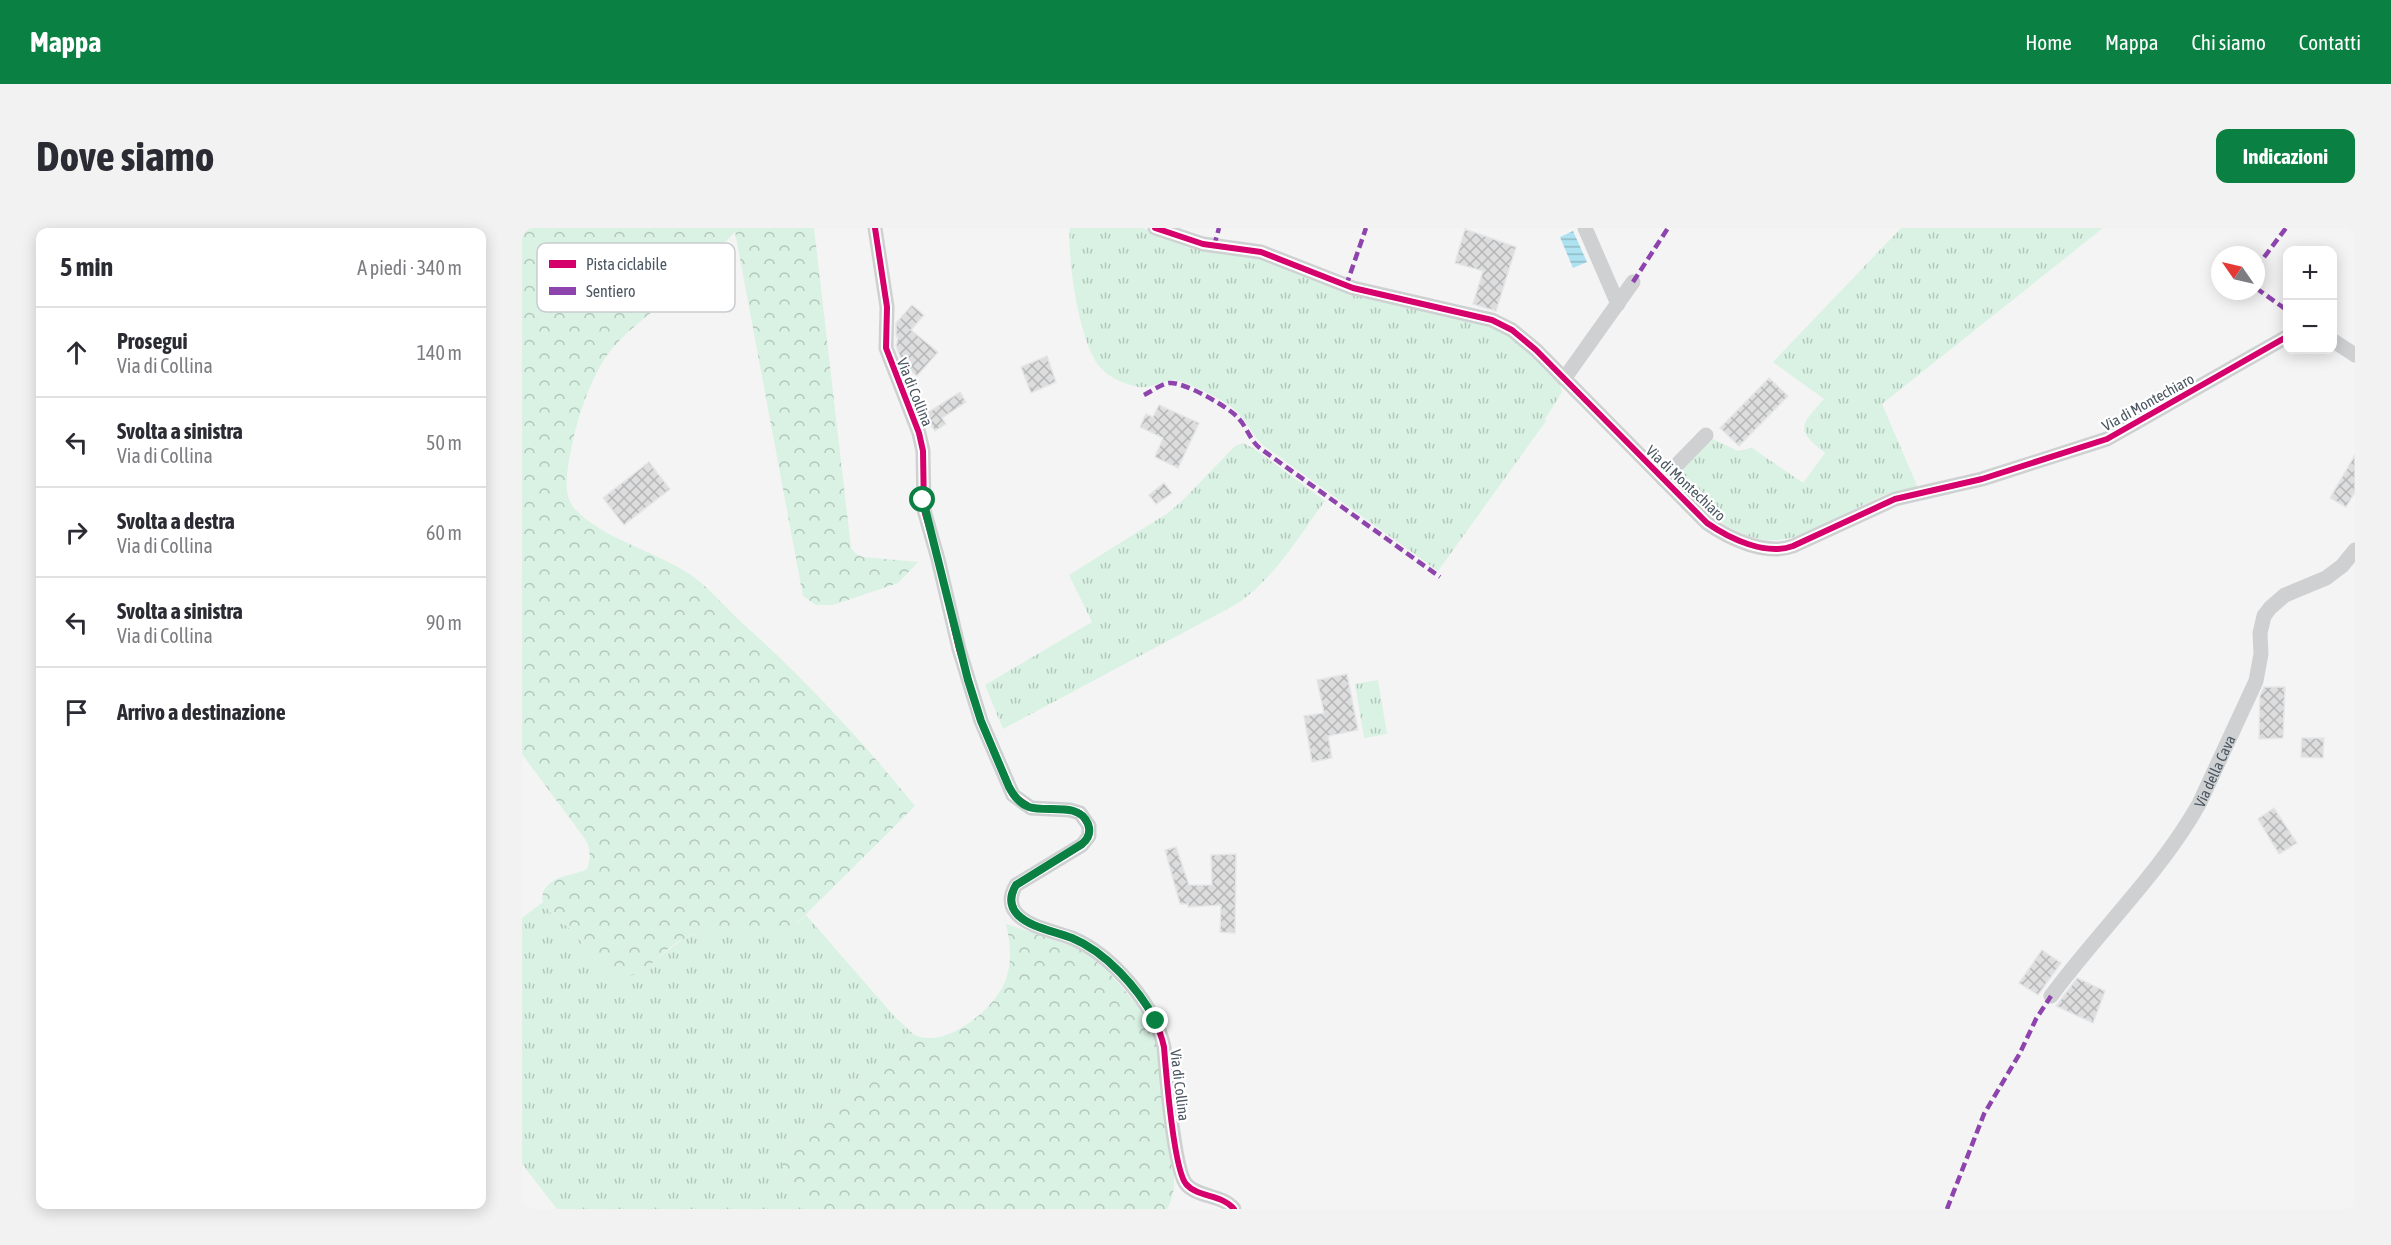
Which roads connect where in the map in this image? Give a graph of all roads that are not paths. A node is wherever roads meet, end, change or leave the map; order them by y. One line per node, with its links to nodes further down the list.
1 (875, 228): 14 (street, Via di Collina)
2 (1155, 228): 9 (street, Via di Montechiaro)
3 (1585, 228): 5 (street)
4 (1633, 282): 5 (street)
5 (1618, 304): 9 (street)
6 (2283, 339): 11 (street, Via di Montechiaro)
7 (2337, 343): 8 (street)
8 (2355, 355)
9 (1564, 379): 11 (street, Via di Montechiaro)
10 (1706, 435): 11 (street)
11 (1664, 479)
12 (2355, 550): 13 (street, Via della Cava)
13 (2051, 996)
14 (1234, 1209)

